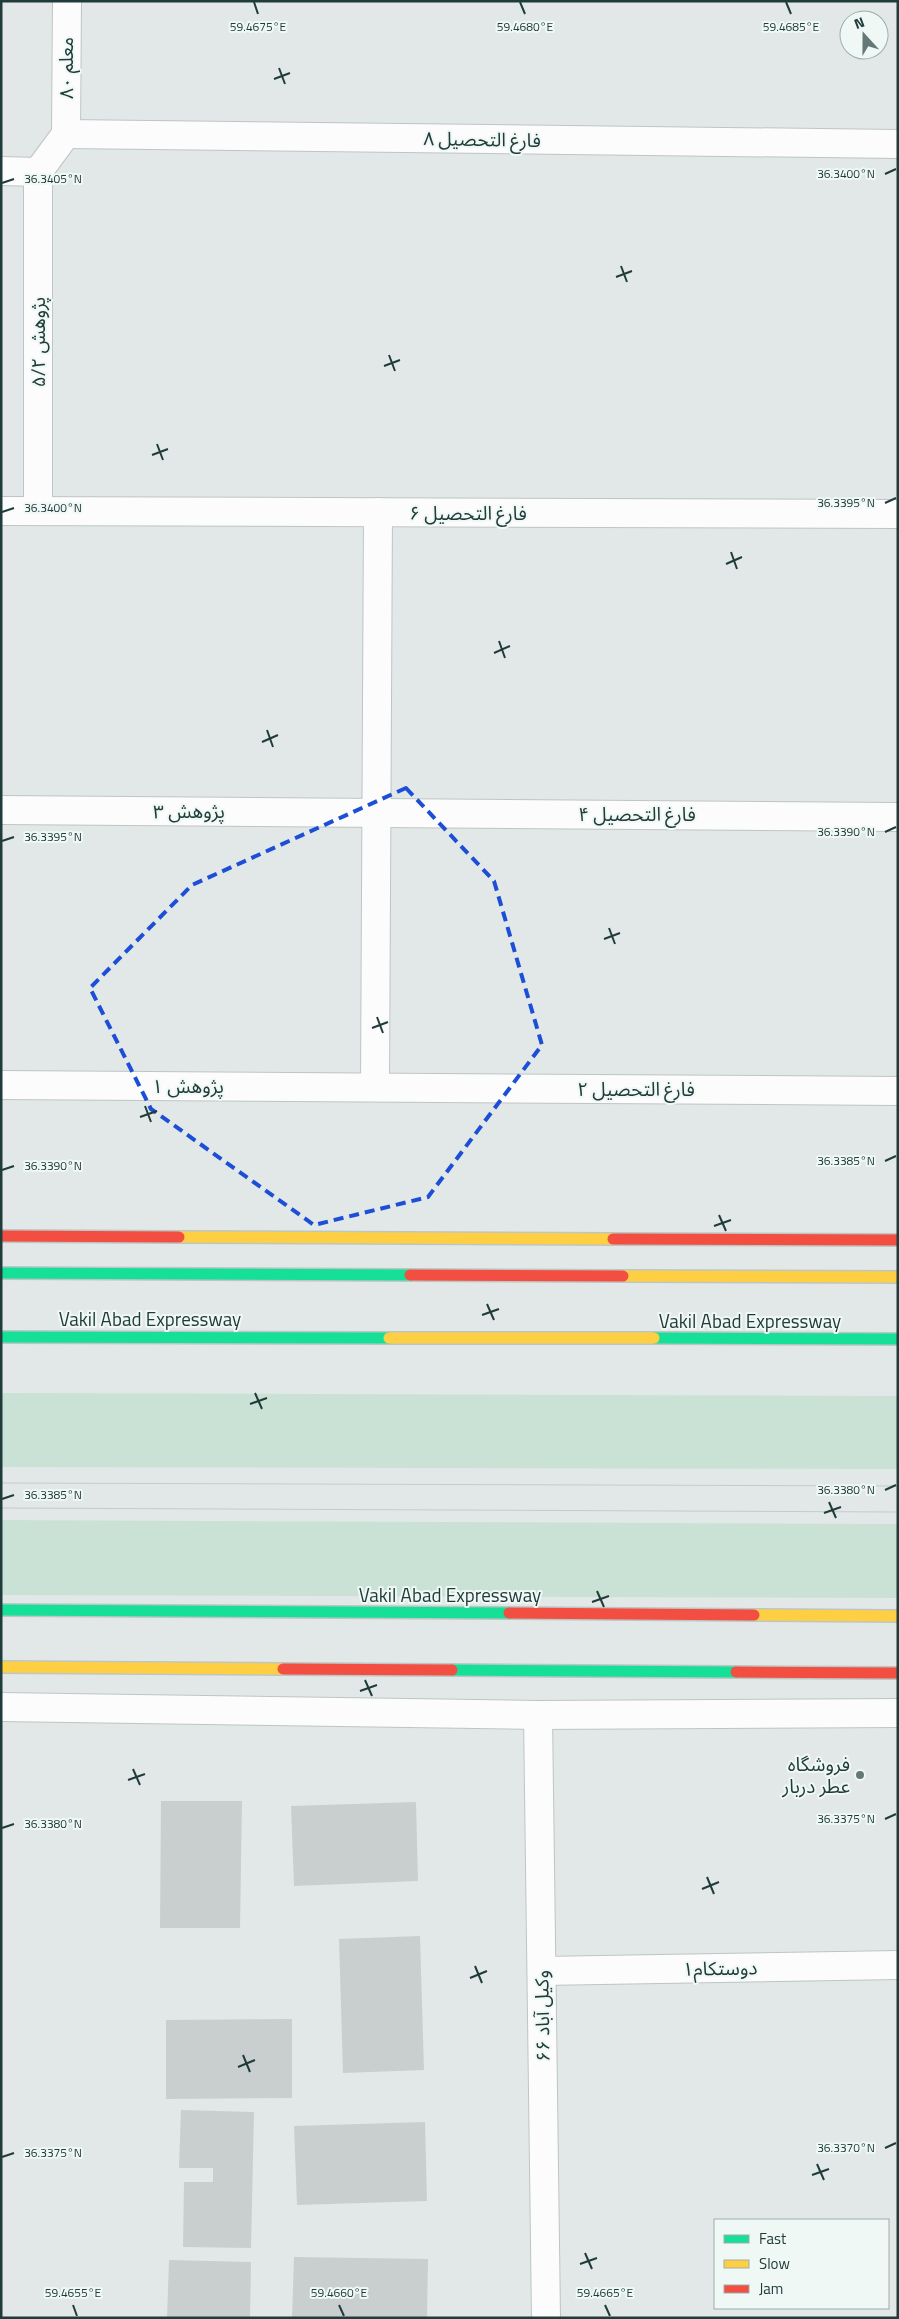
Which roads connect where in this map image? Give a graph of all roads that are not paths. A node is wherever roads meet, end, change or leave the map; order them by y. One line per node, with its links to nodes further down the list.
1 (67, 1): 2 (street, معلم ۸۰)
2 (66, 134): 3 (street, فارغ التحصیل ۸); 5 (street)
3 (898, 144)
4 (1, 171): 5 (street)
5 (38, 172): 7 (street, پژوهش ۵/۲)
6 (1, 511): 7 (street, فارغ التحصیل ۶)
7 (38, 511): 8 (street, فارغ التحصیل ۶)
8 (378, 512): 9 (street, فارغ التحصیل ۶); 11 (street)
9 (898, 514)
10 (1, 810): 11 (street, پژوهش ۳)
11 (376, 812): 12 (street, فارغ التحصیل ۴); 14 (street)
12 (898, 816)
13 (1, 1084): 14 (street, پژوهش ۱)
14 (375, 1086): 15 (street, فارغ التحصیل ۲)
15 (898, 1091)
16 (1, 1236): 17 (main road)
17 (898, 1240)
18 (1, 1273): 19 (main road)
19 (898, 1277)
20 (1, 1337): 21 (main road, Vakil Abad Expressway)
21 (898, 1339)
22 (1, 1610): 23 (main road, Vakil Abad Expressway)
23 (898, 1616)
24 (1, 1667): 25 (main road)
25 (898, 1673)
26 (1, 1707): 28 (street)
27 (898, 1713): 28 (street)
28 (538, 1715): 30 (street, وکیل آباد ۶۶)
29 (898, 1965): 30 (street, دوستکام۱)
30 (542, 1971): 31 (street, وکیل آباد ۶۶)
31 (546, 2318)

